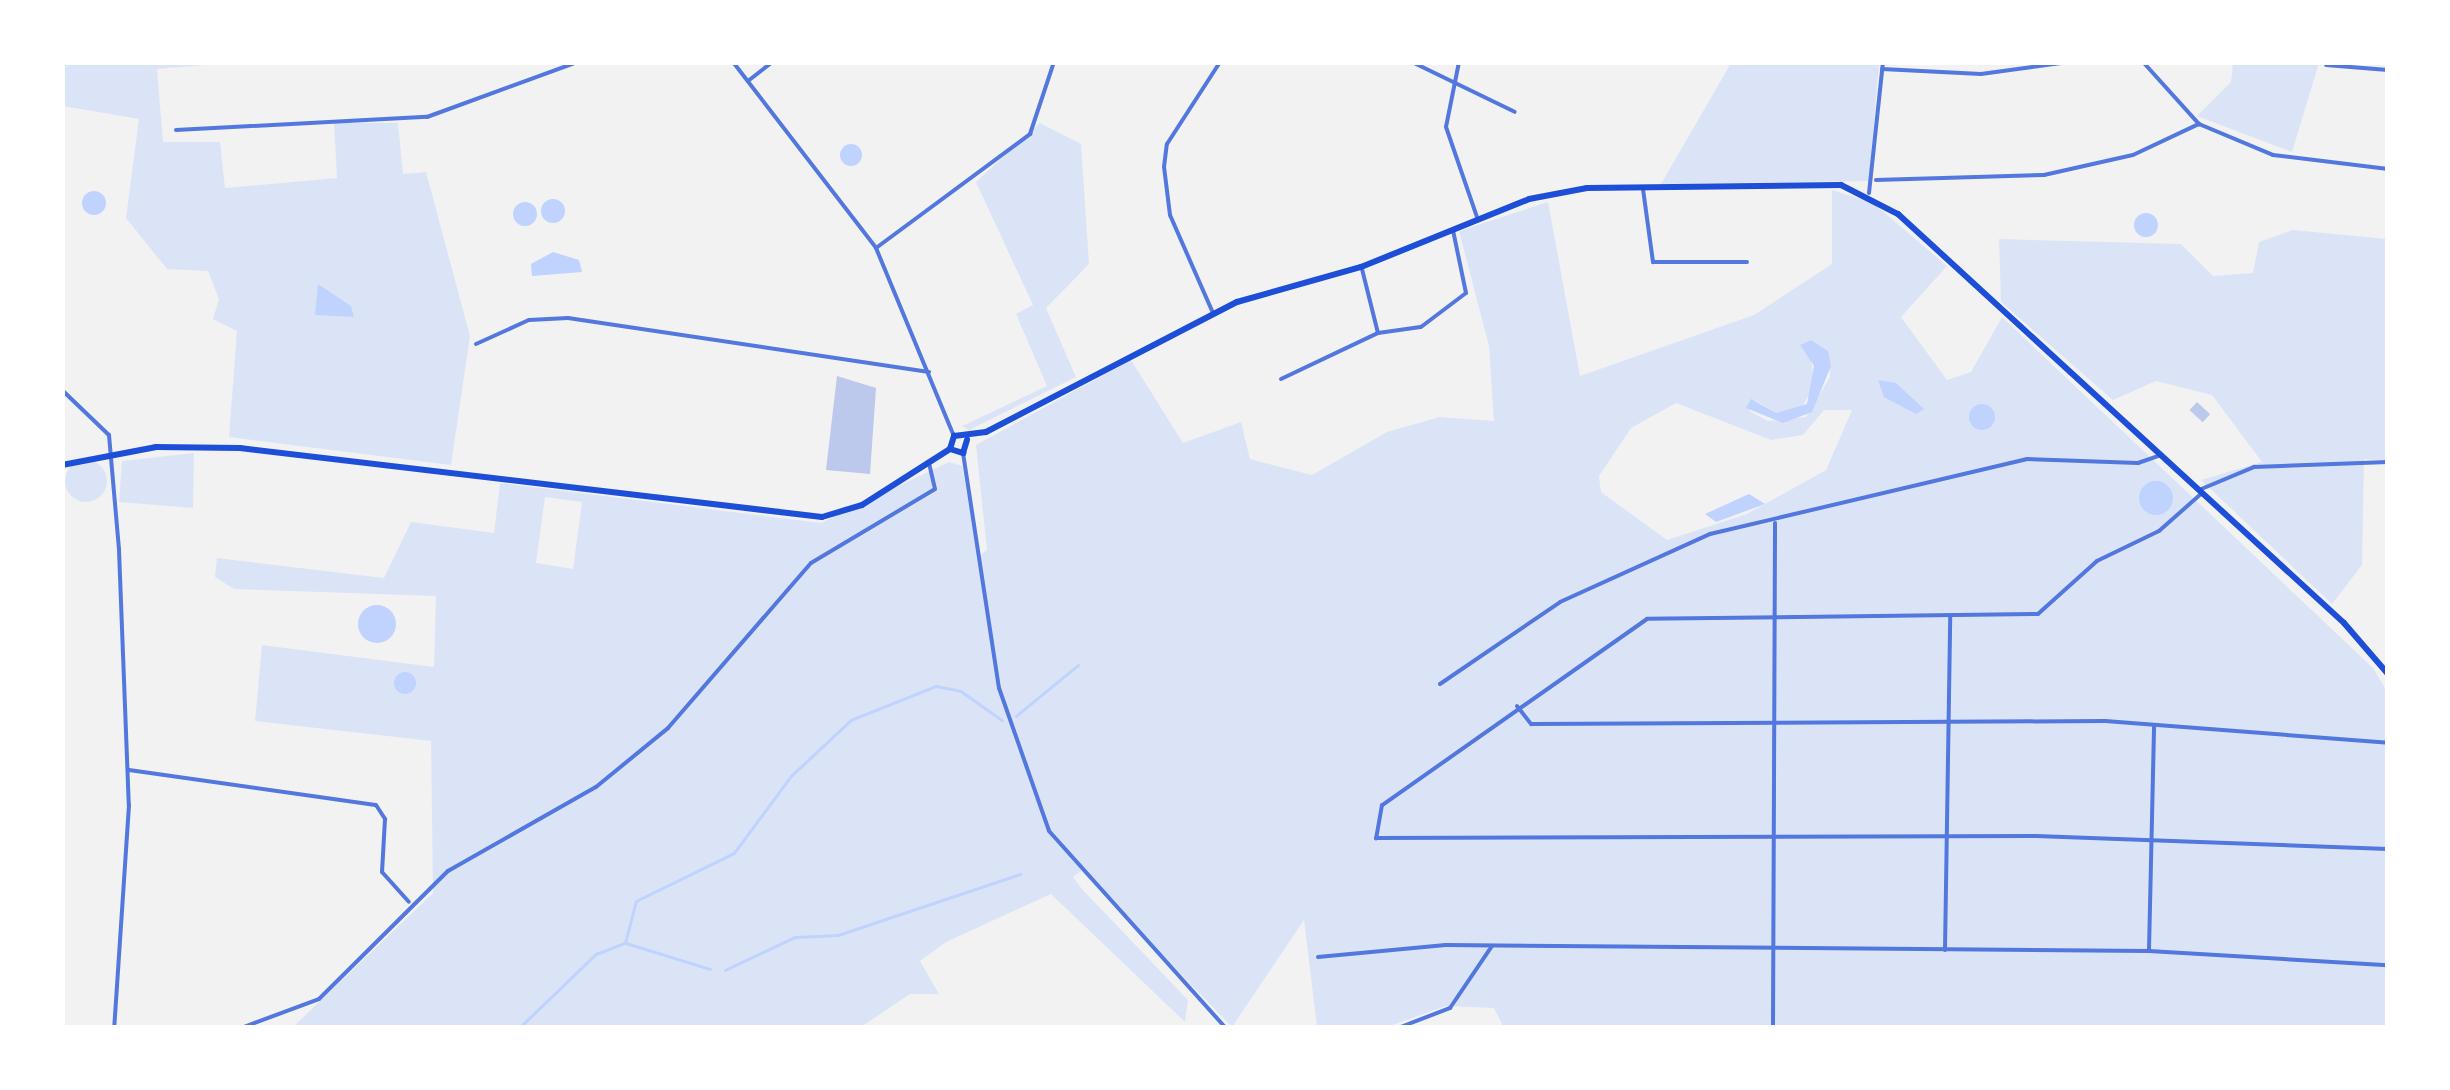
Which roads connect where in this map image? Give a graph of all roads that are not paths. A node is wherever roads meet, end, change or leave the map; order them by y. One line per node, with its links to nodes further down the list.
1 (577, 62): 17 (street)
2 (732, 62): 13 (street)
3 (772, 62): 13 (street)
4 (1054, 62): 24 (street)
5 (1220, 62): 27 (street)
6 (1412, 62): 14 (street)
7 (1460, 62): 14 (street)
8 (2068, 62): 11 (street)
9 (2143, 62): 16 (street)
10 (2326, 65): 12 (street)
11 (1882, 66): 19 (street)
12 (2388, 70)
13 (748, 82): 24 (street)
14 (1451, 82): 15 (street); 22 (street)
15 (1515, 112)
16 (2199, 124): 18 (street); 19 (street)
17 (176, 130)
18 (2388, 169)
19 (1876, 180): 21 (street)
20 (1644, 189): 21 (main road); 22 (main road); 25 (street)
21 (1869, 193): 38 (main road)
22 (1478, 220): 23 (main road)
23 (1453, 230): 26 (main road); 28 (street)
24 (876, 248): 30 (street)
25 (1747, 262)
26 (1361, 267): 27 (main road); 28 (street)
27 (1214, 312): 34 (main road)
28 (1378, 333): 31 (street)
29 (476, 344): 30 (street)
30 (929, 372): 33 (street)
31 (1281, 380)
32 (62, 390): 37 (street)
33 (954, 436): 34 (main road); 35 (main road)
34 (967, 440): 36 (main road)
35 (950, 449): 36 (main road); 40 (main road)
36 (963, 453): 67 (street)
37 (110, 455): 40 (main road); 41 (main road); 53 (street)
38 (2161, 455): 42 (main road); 43 (street)
39 (2388, 462): 42 (street)
40 (930, 463): 58 (street)
41 (62, 465)
42 (2201, 491): 45 (street); 46 (main road)
43 (1776, 520): 44 (street); 47 (street)
44 (1774, 615): 45 (street); 48 (street); 49 (street)
45 (1950, 616): 51 (street)
46 (2388, 674)
47 (1440, 684)
48 (1517, 706): 49 (street); 54 (street)
49 (1776, 724): 51 (street); 54 (street)
50 (2154, 725): 51 (street); 52 (street); 56 (street)
51 (1949, 728): 55 (street)
52 (2388, 743)
53 (128, 770): 58 (street); 65 (street)
54 (1776, 835): 55 (street); 60 (street)
55 (1947, 838): 56 (street); 61 (street)
56 (2150, 838): 57 (street); 62 (street)
57 (2388, 849)
58 (410, 902): 66 (street)
59 (1492, 946): 60 (street); 63 (street); 68 (street)
60 (1774, 948): 61 (street); 69 (street)
61 (1945, 950): 62 (street)
62 (2148, 951): 64 (street)
63 (1318, 957)
64 (2388, 964)
65 (114, 1028)
66 (241, 1028)
67 (1226, 1028)
68 (1398, 1028)
69 (1773, 1028)

